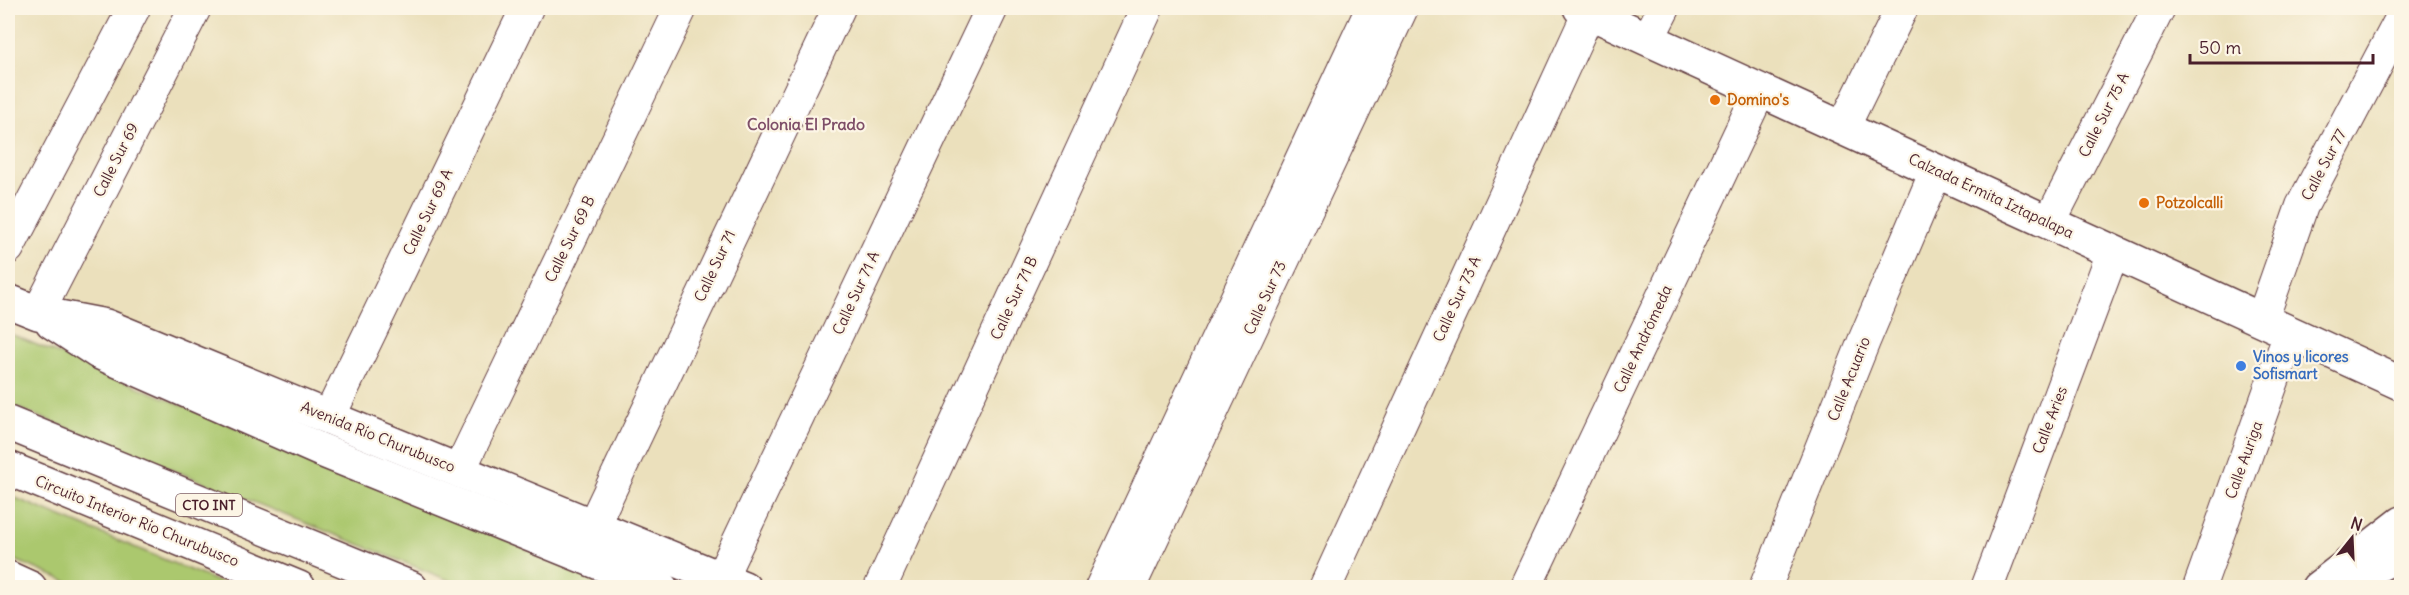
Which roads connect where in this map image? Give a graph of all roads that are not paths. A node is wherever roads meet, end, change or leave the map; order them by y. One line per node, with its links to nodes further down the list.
1 (134, 8): 20 (street)
2 (195, 8): 23 (street, Calle Sur 69)
3 (527, 8): 26 (street, Calle Sur 69 A)
4 (681, 8): 29 (street, Calle Sur 69 B)
5 (839, 8): 31 (street, Calle Sur 71)
6 (992, 8): 34 (street, Calle Sur 71 A)
7 (1147, 8): 39 (street, Calle Sur 71 B)
8 (1372, 8): 40 (street, Calle Sur 73)
9 (1402, 8): 41 (street, Calle Sur 73)
10 (1664, 8): 15 (street)
11 (1902, 8): 17 (street)
12 (2159, 8): 19 (street, Calle Sur 75 A)
13 (1584, 10): 15 (main road, Calzada Ermita Iztapalapa); 42 (street, Calle Sur 73 A)
14 (2402, 17): 24 (street, Calle Sur 77)
15 (1648, 39): 16 (main road, Calzada Ermita Iztapalapa)
16 (1760, 90): 17 (main road, Calzada Ermita Iztapalapa); 43 (street, Calle Andrómeda)
17 (1843, 128): 18 (main road, Calzada Ermita Iztapalapa)
18 (1936, 171): 19 (main road, Calzada Ermita Iztapalapa); 44 (street, Calle Acuario)
19 (2049, 223): 21 (main road, Calzada Ermita Iztapalapa)
20 (8, 248)
21 (2113, 252): 24 (main road, Calzada Ermita Iztapalapa); 45 (street, Calle Aries)
22 (8, 301): 23 (main road, Avenida Río Churubusco)
23 (38, 313): 26 (main road, Avenida Río Churubusco); 38 (main road)
24 (2276, 327): 25 (main road, Calzada Ermita Iztapalapa); 46 (street, Calle Auriga)
25 (2402, 384)
26 (329, 417): 29 (main road, Avenida Río Churubusco)
27 (8, 423): 37 (main road, CTO INT)
28 (8, 468): 36 (main road, Circuito Interior Río Churubusco / CTO INT)
29 (459, 471): 31 (main road, Avenida Río Churubusco)
30 (2402, 523): 47 (main road)
31 (592, 526): 34 (main road, Avenida Río Churubusco)
32 (2402, 553): 48 (main road)
33 (8, 578): 35 (main road)
34 (732, 583)
35 (30, 588)
36 (299, 588)
37 (411, 588)
38 (661, 588)
39 (880, 588)
40 (1101, 588)
41 (1129, 588)
42 (1325, 588)
43 (1525, 588)
44 (1765, 588)
45 (1987, 588)
46 (2199, 588)
47 (2318, 588)
48 (2333, 588)

